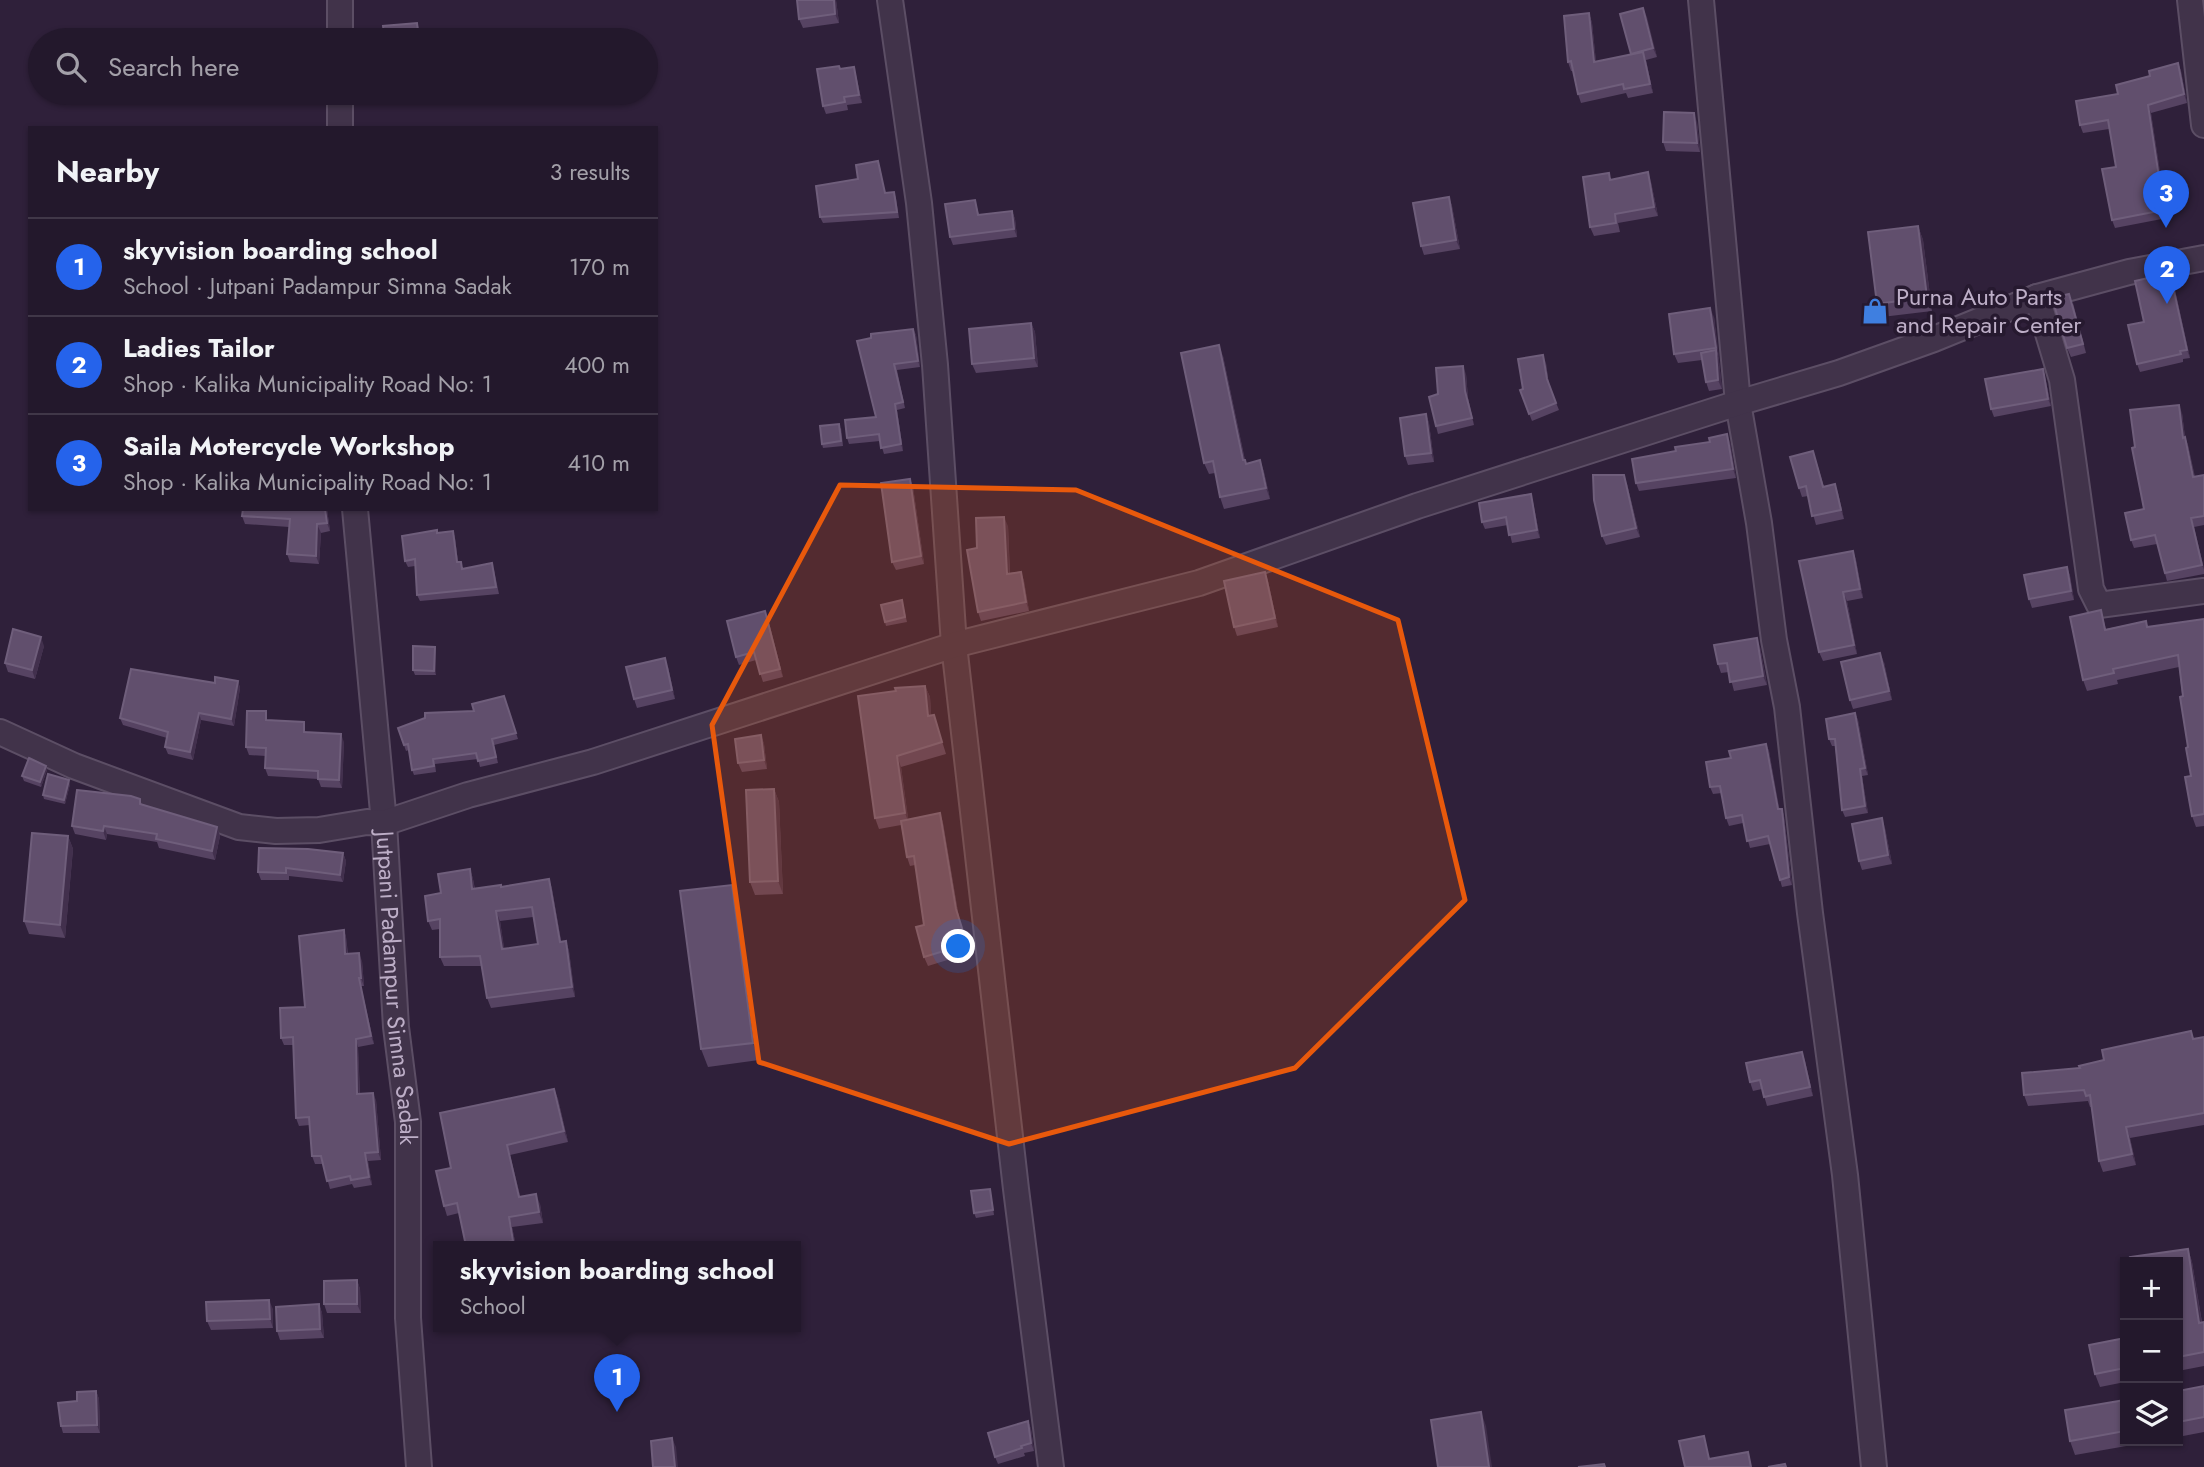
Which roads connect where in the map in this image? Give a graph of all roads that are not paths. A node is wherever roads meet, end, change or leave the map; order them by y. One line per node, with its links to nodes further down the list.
1 (340, 0): 5 (street)
2 (890, 0): 14 (street)
3 (1701, 0): 11 (street)
4 (2190, 0): 7 (street)
5 (340, 28)
6 (340, 105): 8 (street)
7 (2204, 125)
8 (340, 126)
9 (2204, 258): 10 (street)
10 (2037, 298): 11 (street); 13 (street)
11 (1738, 403): 14 (street); 19 (street)
12 (355, 511): 16 (street, Jutpani Padampur Simna Sadak)
13 (2204, 591)
14 (954, 646): 16 (street); 18 (street)
15 (0, 733): 16 (street)
16 (384, 823): 17 (street, Jutpani Padampur Simna Sadak)
17 (419, 1467)
18 (1051, 1467)
19 (1874, 1467)

